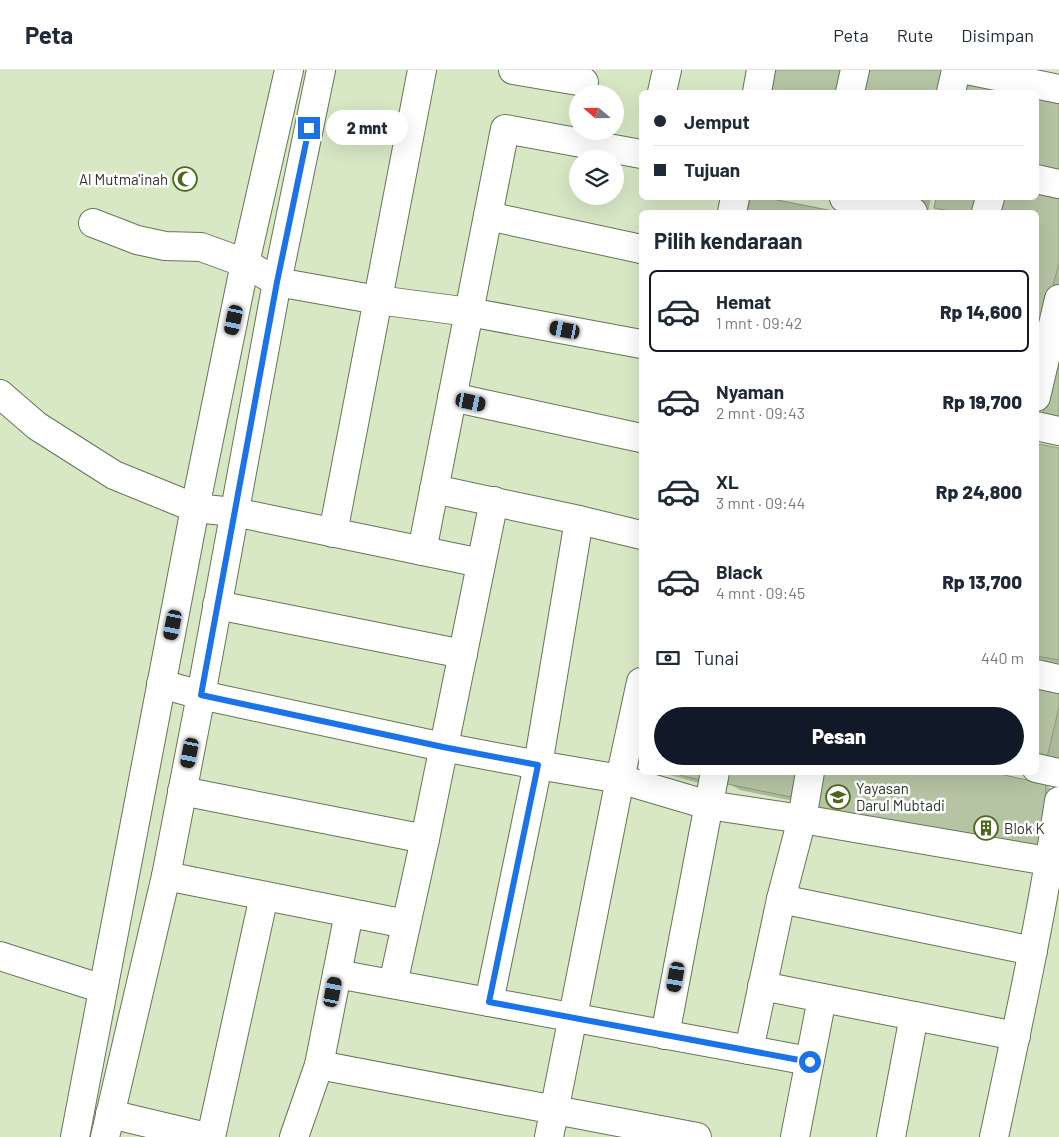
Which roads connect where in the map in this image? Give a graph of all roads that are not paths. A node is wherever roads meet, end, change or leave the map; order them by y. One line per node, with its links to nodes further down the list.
1 (321, 70): 27 (street)
2 (422, 70): 29 (street)
3 (513, 70): 10 (street)
4 (667, 70): 12 (street)
5 (761, 70): 13 (street)
6 (855, 70): 14 (street)
7 (956, 70): 15 (street)
8 (967, 70): 11 (street)
9 (288, 71): 26 (street)
10 (584, 82)
11 (1059, 89)
12 (662, 90)
13 (757, 90)
14 (850, 90)
15 (951, 90)
16 (569, 130): 23 (street)
17 (603, 140): 18 (street)
18 (639, 153)
19 (1039, 180): 20 (street)
20 (1059, 184)
21 (854, 200): 22 (street)
22 (903, 210)
23 (488, 216): 25 (street); 30 (street)
24 (93, 223): 26 (street)
25 (639, 249)
26 (245, 264): 27 (street); 40 (street)
27 (277, 282): 29 (street); 41 (street)
28 (1059, 299): 32 (street)
29 (378, 300): 30 (street); 43 (street)
30 (469, 312): 31 (street); 34 (street)
31 (639, 344)
32 (1039, 385)
33 (0, 394): 40 (street)
34 (452, 398): 37 (street); 38 (street)
35 (1039, 427): 36 (street)
36 (1059, 432)
37 (639, 438)
38 (434, 489): 39 (street); 45 (street)
39 (494, 501): 42 (street); 46 (street)
40 (195, 508): 41 (street); 51 (street)
41 (234, 512): 43 (street); 47 (street)
42 (579, 520): 44 (street); 55 (street)
43 (333, 533): 45 (street)
44 (639, 535)
45 (422, 551): 46 (street)
46 (481, 563): 48 (street)
47 (217, 605): 48 (street); 53 (street)
48 (463, 654): 54 (street)
49 (1039, 675): 50 (street)
50 (1059, 678)
51 (161, 684): 53 (street); 77 (street)
52 (639, 691): 60 (street)
53 (201, 695): 54 (street); 61 (street)
54 (443, 747): 55 (street); 65 (street)
55 (538, 765): 60 (street); 79 (street)
56 (1039, 769): 57 (street)
57 (1059, 773)
58 (713, 775): 63 (street)
59 (809, 775): 64 (street)
60 (620, 779): 63 (street); 81 (street)
61 (182, 791): 65 (street); 67 (street)
62 (1059, 801): 66 (street)
63 (708, 805): 64 (street); 82 (street)
64 (802, 819): 66 (street); 69 (street)
65 (425, 839): 71 (street)
66 (1054, 862): 72 (street)
67 (166, 876): 68 (street); 88 (street)
68 (264, 896): 70 (street); 91 (street)
69 (780, 899): 72 (street); 76 (street)
70 (349, 913): 71 (street); 74 (street)
71 (406, 924): 75 (street)
72 (1034, 951): 83 (street)
73 (0, 956): 77 (street)
74 (337, 974): 75 (street); 86 (street)
75 (393, 984): 79 (street)
76 (762, 986): 78 (street); 84 (street)
77 (103, 989): 89 (street)
78 (822, 998): 80 (street); 85 (street)
79 (489, 1002): 81 (street)
80 (914, 1016): 83 (street); 96 (street)
81 (572, 1017): 82 (street); 87 (street)
82 (666, 1034): 84 (street)
83 (1016, 1036): 97 (street)
84 (748, 1050): 85 (street)
85 (810, 1062): 95 (street)
86 (319, 1065): 87 (street); 92 (street)
87 (554, 1110): 93 (street); 94 (street)
88 (108, 1125): 90 (street)
89 (75, 1137)
90 (207, 1137)
91 (211, 1137)
92 (294, 1137)
93 (549, 1137)
94 (697, 1137)
95 (795, 1137)
96 (891, 1137)
97 (994, 1137)

